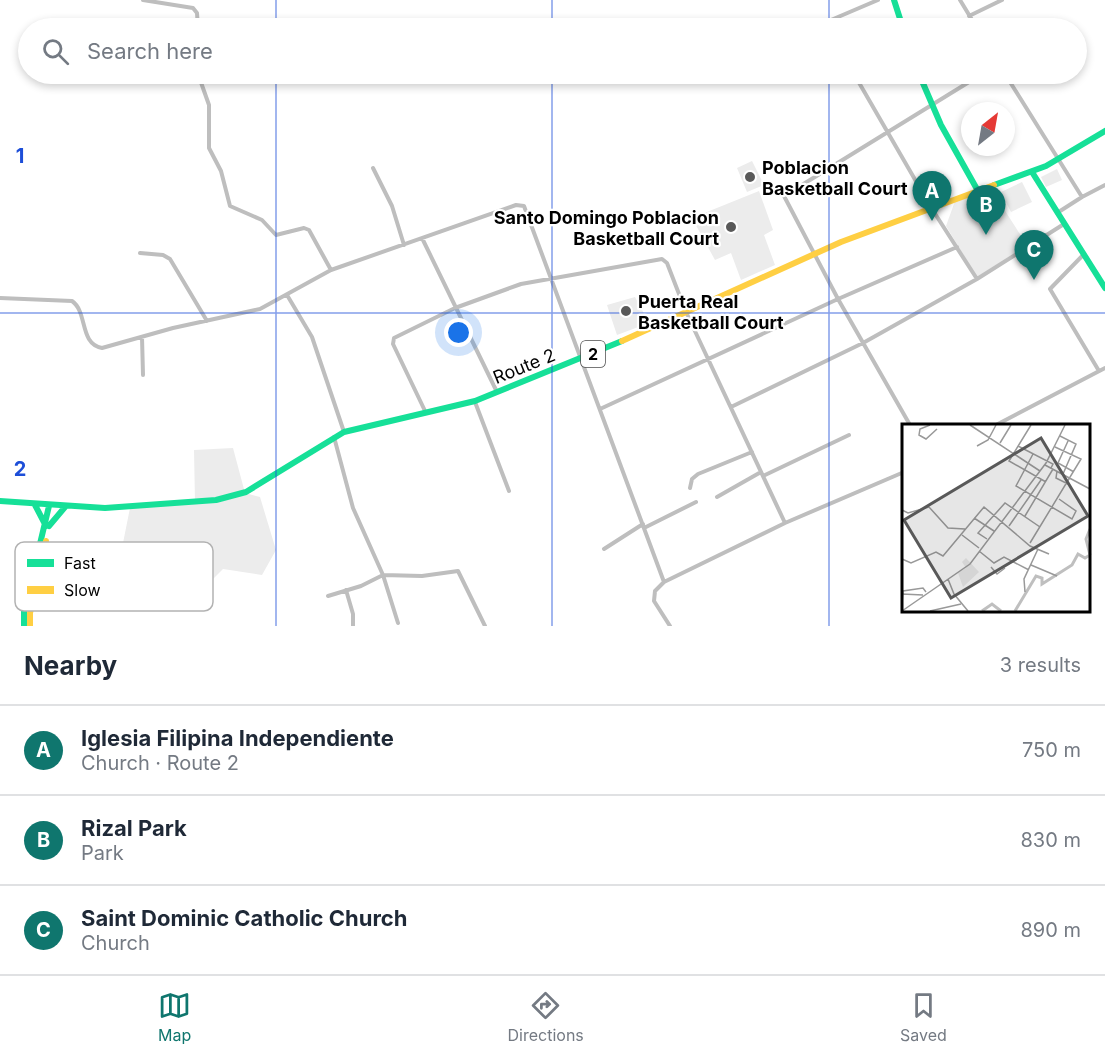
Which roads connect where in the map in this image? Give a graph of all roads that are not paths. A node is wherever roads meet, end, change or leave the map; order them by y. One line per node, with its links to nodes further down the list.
1 (143, 0): 7 (street)
2 (878, 0): 8 (street)
3 (894, 0): 9 (main road)
4 (960, 0): 6 (street)
5 (1002, 0): 6 (street)
6 (969, 16)
7 (197, 18)
8 (836, 18)
9 (900, 18)
10 (202, 84): 33 (street)
11 (860, 84): 17 (street)
12 (923, 84): 15 (main road)
13 (965, 84): 15 (street)
14 (1011, 84): 18 (street)
15 (931, 104): 17 (street); 22 (main road)
16 (1105, 132): 18 (main road, Route 2 / 2)
17 (887, 133): 24 (street); 31 (street)
18 (1059, 160): 20 (main road, Route 2 / 2); 23 (street)
19 (373, 168): 28 (street)
20 (1032, 172): 22 (main road, Route 2 / 2); 25 (main road)
21 (1105, 185): 23 (street)
22 (978, 191): 24 (main road, Route 2 / 2)
23 (1082, 197): 25 (street)
24 (932, 208): 29 (street); 31 (main road, Route 2 / 2)
25 (1057, 213): 26 (main road)
26 (1064, 224): 32 (main road); 35 (street)
27 (422, 238): 28 (street); 34 (street); 40 (street)
28 (405, 245): 33 (street)
29 (957, 247): 35 (street); 39 (street)
30 (140, 253): 42 (street)
31 (815, 254): 39 (street); 41 (main road, Route 2 / 2)
32 (1084, 254): 36 (main road); 48 (street)
33 (331, 270): 37 (street)
34 (551, 277): 40 (street); 41 (street); 45 (street)
35 (976, 279): 44 (street)
36 (1105, 288)
37 (287, 296): 42 (street); 57 (street)
38 (0, 298): 43 (street)
39 (838, 298): 44 (street); 46 (street)
40 (455, 308): 50 (street); 54 (street)
41 (686, 312): 45 (main road, Route 2 / 2); 46 (street)
42 (207, 321): 43 (street)
43 (142, 337): 49 (street)
44 (863, 343): 52 (street); 55 (street)
45 (582, 359): 50 (main road, Route 2 / 2); 53 (street)
46 (708, 360): 52 (street); 53 (street)
47 (1105, 368): 48 (street)
48 (1099, 371): 56 (street)
49 (143, 375)
50 (498, 393): 51 (main road, Route 2 / 2)
51 (475, 401): 54 (main road, Route 2 / 2); 64 (street)
52 (731, 407): 60 (street)
53 (600, 409): 73 (street)
54 (426, 413): 57 (main road, Route 2 / 2)
55 (909, 424)
56 (998, 424)
57 (344, 432): 59 (main road, Route 2 / 2)
58 (849, 435): 62 (street)
59 (334, 437): 70 (main road, Route 2 / 2); 77 (street)
60 (752, 452): 62 (street); 63 (street)
61 (902, 473): 71 (street)
62 (762, 474): 65 (street); 71 (street)
63 (690, 488)
64 (509, 491)
65 (717, 497)
66 (0, 501): 68 (main road, Route 2 / 2)
67 (696, 502): 73 (street)
68 (35, 505): 69 (main road, Route 2 / 2); 72 (main road)
69 (51, 506): 70 (main road, Route 2 / 2); 72 (main road)
70 (65, 507): 72 (main road)
71 (785, 523): 78 (street)
72 (47, 526): 74 (main road); 75 (main road)
73 (643, 526): 76 (street); 78 (street)
74 (43, 542)
75 (44, 542)
76 (604, 549)
77 (383, 575): 79 (street); 82 (street); 85 (street)
78 (664, 582): 86 (street)
79 (346, 590): 80 (street); 84 (street)
80 (328, 596)
81 (30, 611): 83 (main road)
82 (398, 622)
83 (30, 626)
84 (353, 626)
85 (485, 626)
86 (670, 626)

